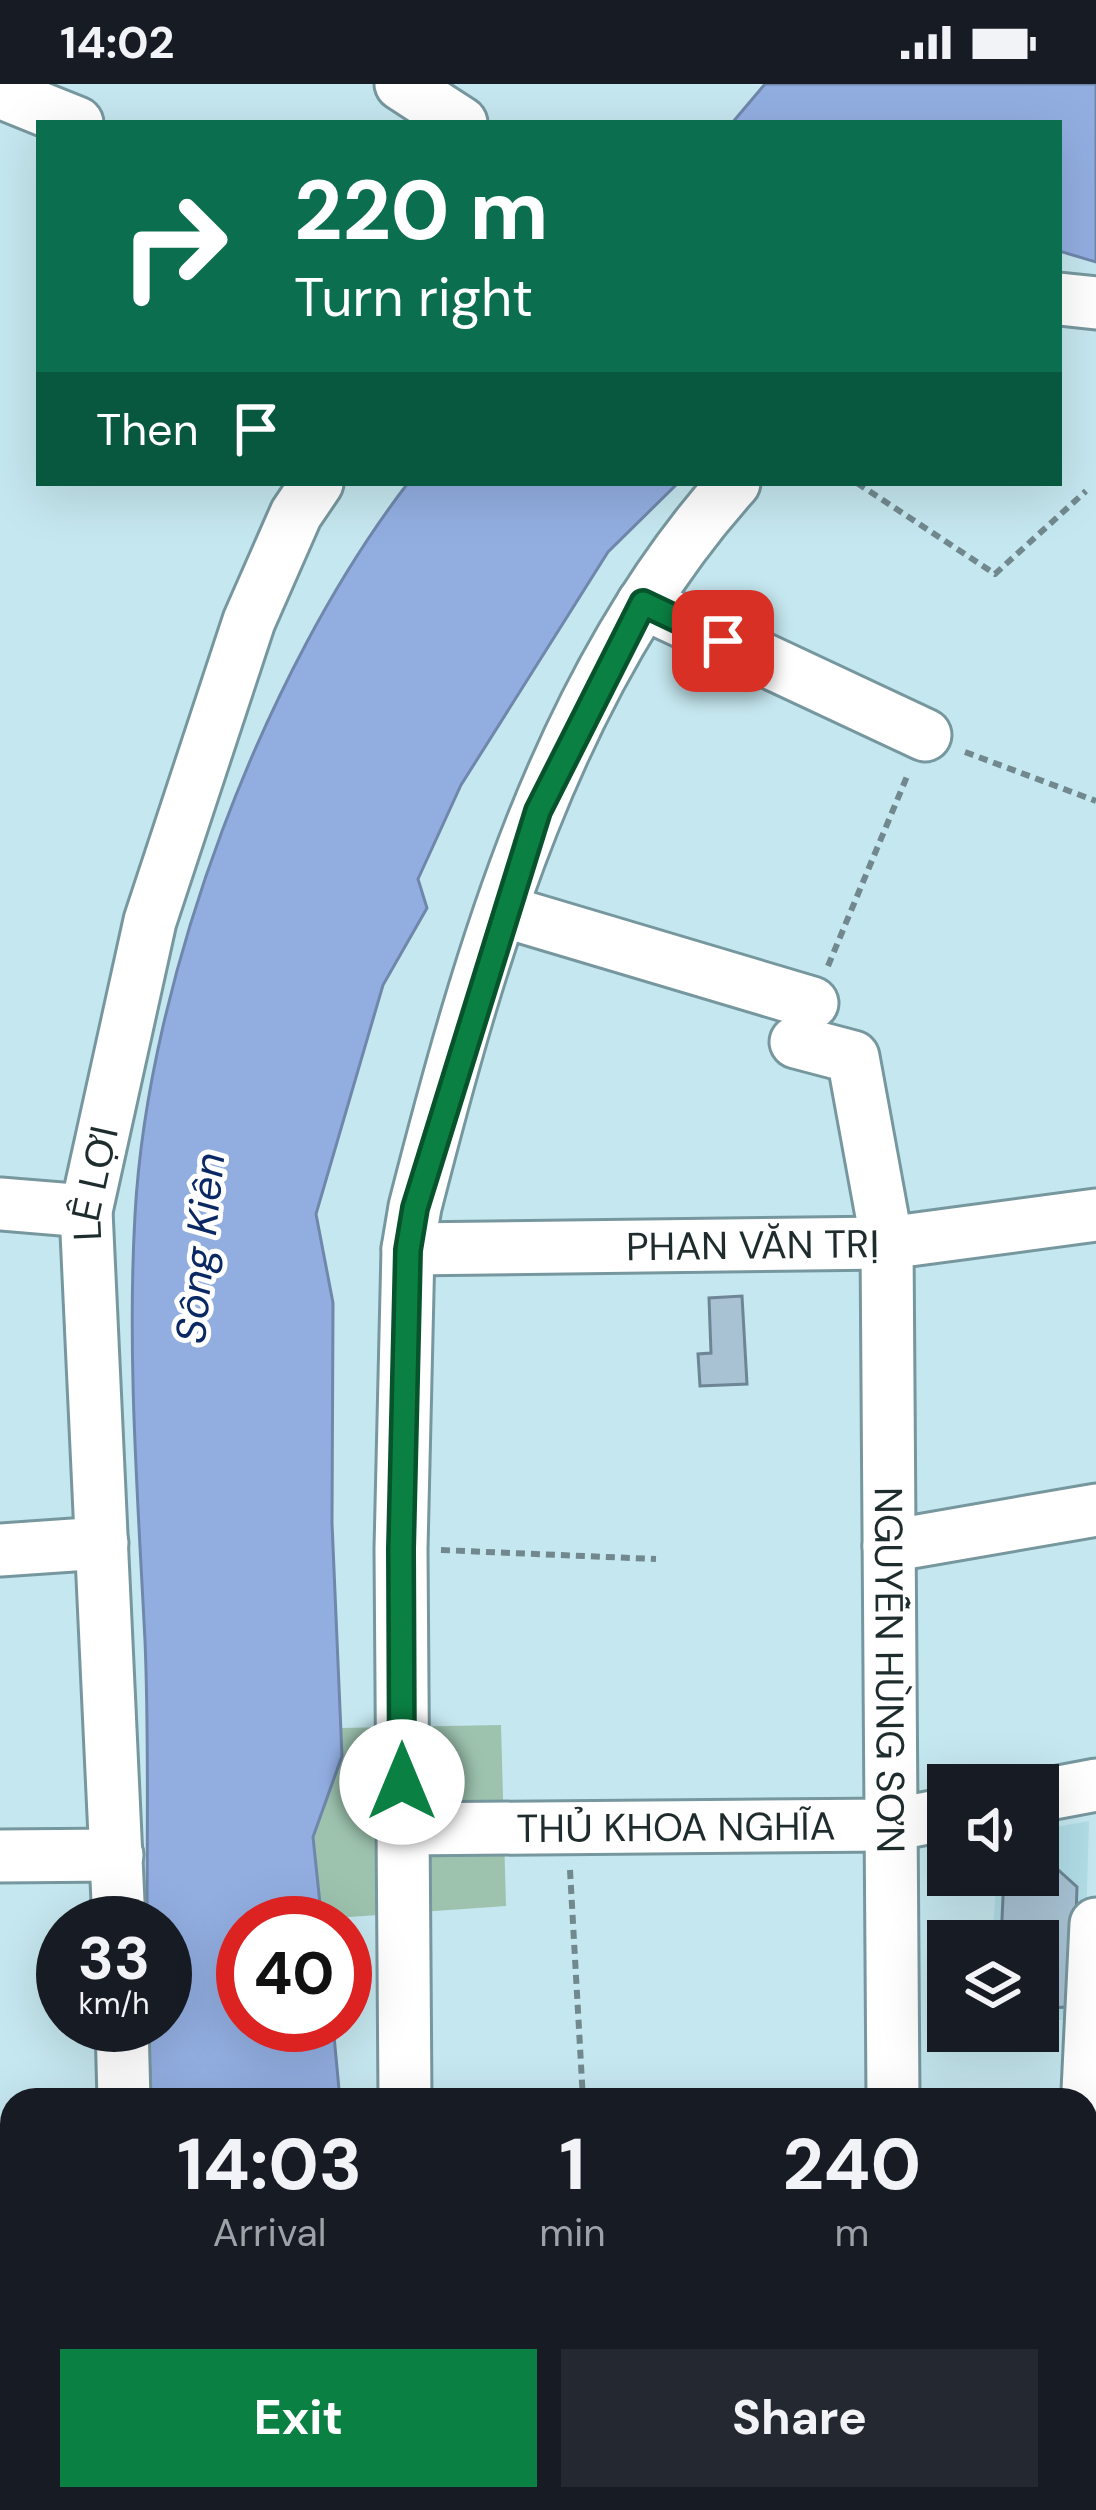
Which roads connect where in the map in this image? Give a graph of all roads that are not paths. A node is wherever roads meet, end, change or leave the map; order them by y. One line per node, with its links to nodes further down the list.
1 (401, 84): 4 (street)
2 (0, 92): 3 (street)
3 (70, 120)
4 (456, 120)
5 (1062, 299): 6 (street)
6 (1096, 303)
7 (315, 486): 13 (street, LÊ LỢI)
8 (732, 486): 9 (street)
9 (643, 603): 10 (street); 11 (street)
10 (925, 735)
11 (503, 911): 15 (street, NGUYỄN HÙNG SƠN); 16 (street)
12 (0, 1204): 13 (street)
13 (86, 1211): 18 (street, LÊ LỢI)
14 (1096, 1215): 15 (street, PHAN VĂN TRỊ)
15 (887, 1243): 16 (street, PHAN VĂN TRỊ); 19 (street, NGUYỄN HÙNG SƠN)
16 (408, 1250): 25 (street)
17 (1096, 1510): 19 (street)
18 (102, 1543): 20 (street); 26 (street, LÊ LỢI)
19 (889, 1546): 24 (street, NGUYỄN HÙNG SƠN)
20 (0, 1550)
21 (1096, 1785): 22 (street)
22 (1059, 1792)
23 (927, 1818): 24 (street, THỦ KHOA NGHĨA)
24 (891, 1826): 25 (street, THỦ KHOA NGHĨA); 33 (street, NGUYỄN HÙNG SƠN)
25 (403, 1829): 32 (street)
26 (118, 1855): 27 (street); 28 (street, LÊ LỢI)
27 (0, 1856)
28 (119, 1896)
29 (1096, 1924): 34 (street)
30 (123, 2052): 31 (street)
31 (124, 2088)
32 (404, 2088)
33 (893, 2088)
34 (1092, 2088)

